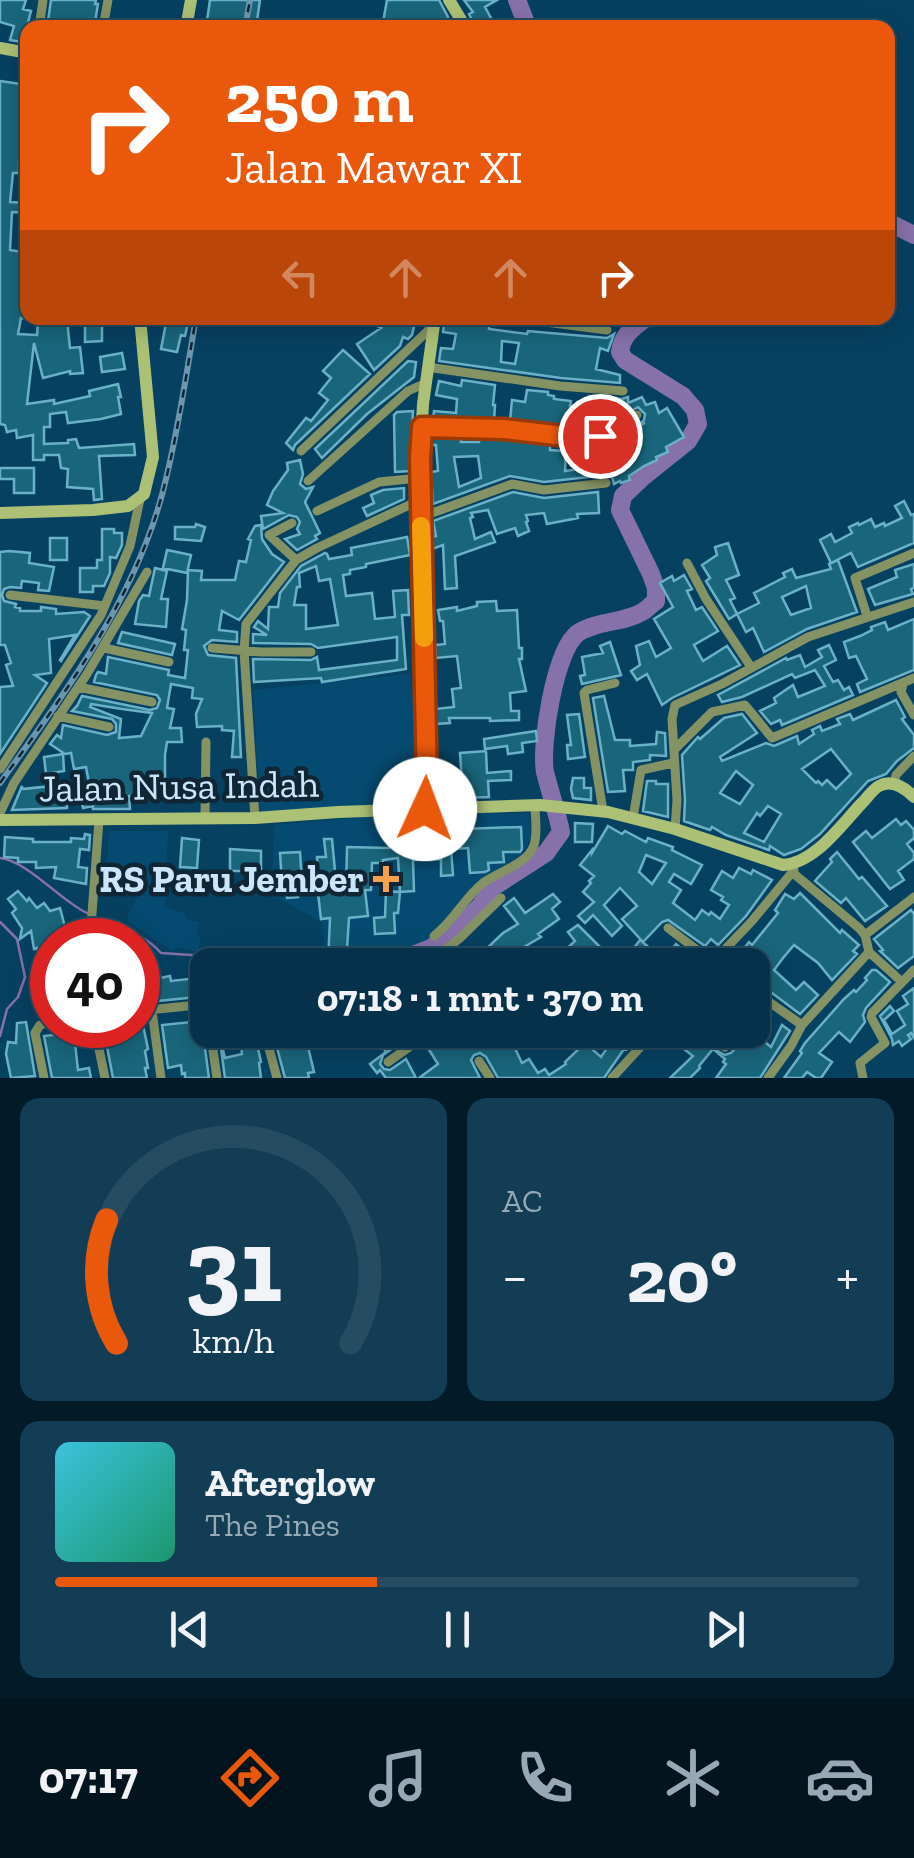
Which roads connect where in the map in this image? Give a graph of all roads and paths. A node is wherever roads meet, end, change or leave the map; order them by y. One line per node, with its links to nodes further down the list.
1 (141, 325): 15 (main road)
2 (430, 325): 11 (street)
3 (433, 325): 6 (main road)
4 (569, 325): 5 (street)
5 (608, 330)
6 (428, 367): 7 (main road); 8 (street)
7 (426, 383): 10 (main road); 13 (street)
8 (623, 390)
9 (636, 415): 10 (street)
10 (422, 427): 12 (main road)
11 (301, 451)
12 (420, 478): 16 (main road); 17 (street)
13 (308, 481)
14 (606, 483): 19 (street)
15 (140, 499): 18 (main road); 27 (street)
16 (420, 500): 19 (main road); 22 (street)
17 (317, 510)
18 (0, 512)
19 (421, 517): 51 (main road)
20 (292, 523): 22 (street)
21 (914, 553): 28 (street)
22 (296, 560): 31 (street)
23 (687, 564): 34 (street)
24 (147, 572): 29 (street)
25 (10, 596): 27 (street)
26 (914, 602): 28 (street)
27 (105, 606): 47 (street)
28 (867, 616): 34 (street)
29 (104, 648): 33 (street); 38 (street)
30 (212, 648): 31 (street)
31 (244, 650): 32 (street); 55 (street)
32 (312, 652)
33 (169, 662)
34 (750, 667): 44 (street)
35 (914, 678): 37 (street)
36 (615, 683): 52 (street)
37 (903, 684): 40 (street); 44 (street)
38 (78, 687): 39 (street); 41 (street)
39 (152, 702)
40 (914, 715)
41 (58, 716): 42 (street); 53 (street)
42 (109, 727)
43 (206, 742): 54 (street)
44 (674, 750): 46 (street)
45 (914, 756): 48 (street)
46 (673, 763): 56 (street); 58 (street)
47 (0, 769)
48 (894, 784): 49 (main road); 59 (main road)
49 (914, 798)
50 (538, 805): 51 (main road, Jalan Nusa Indah); 52 (main road, Jalan Nusa Indah); 60 (street)
51 (425, 809): 55 (main road, Jalan Nusa Indah)
52 (603, 812): 56 (main road, Jalan Nusa Indah)
53 (0, 816): 57 (main road, Jalan Nusa Indah)
54 (205, 817): 55 (main road, Jalan Nusa Indah); 57 (main road, Jalan Nusa Indah)
55 (255, 818)
56 (633, 818): 58 (main road, Jalan Nusa Indah)
57 (99, 820): 62 (street)
58 (675, 829): 59 (main road, Jalan Nusa Indah)
59 (795, 868): 64 (street); 68 (street)
60 (482, 886): 65 (street); 66 (street)
61 (914, 897): 64 (street)
62 (91, 918)
63 (668, 928): 67 (street)
64 (866, 935): 69 (street)
65 (434, 936)
66 (448, 948)
67 (693, 948)
68 (727, 948)
69 (869, 952): 71 (street); 75 (street)
70 (914, 970): 71 (street)
71 (902, 982): 93 (street)
72 (770, 1003): 75 (street)
73 (190, 1007): 74 (street)
74 (160, 1010)
75 (802, 1025): 92 (street)
76 (38, 1048): 85 (street)
77 (99, 1048): 86 (street)
78 (157, 1048): 87 (street)
79 (213, 1048): 88 (street)
80 (269, 1048): 89 (street)
81 (408, 1048): 84 (street)
82 (640, 1048): 91 (street)
83 (479, 1061): 90 (street)
84 (388, 1062)
85 (44, 1078)
86 (105, 1078)
87 (161, 1078)
88 (218, 1078)
89 (278, 1078)
90 (490, 1078)
91 (612, 1078)
92 (768, 1078)
93 (862, 1078)

